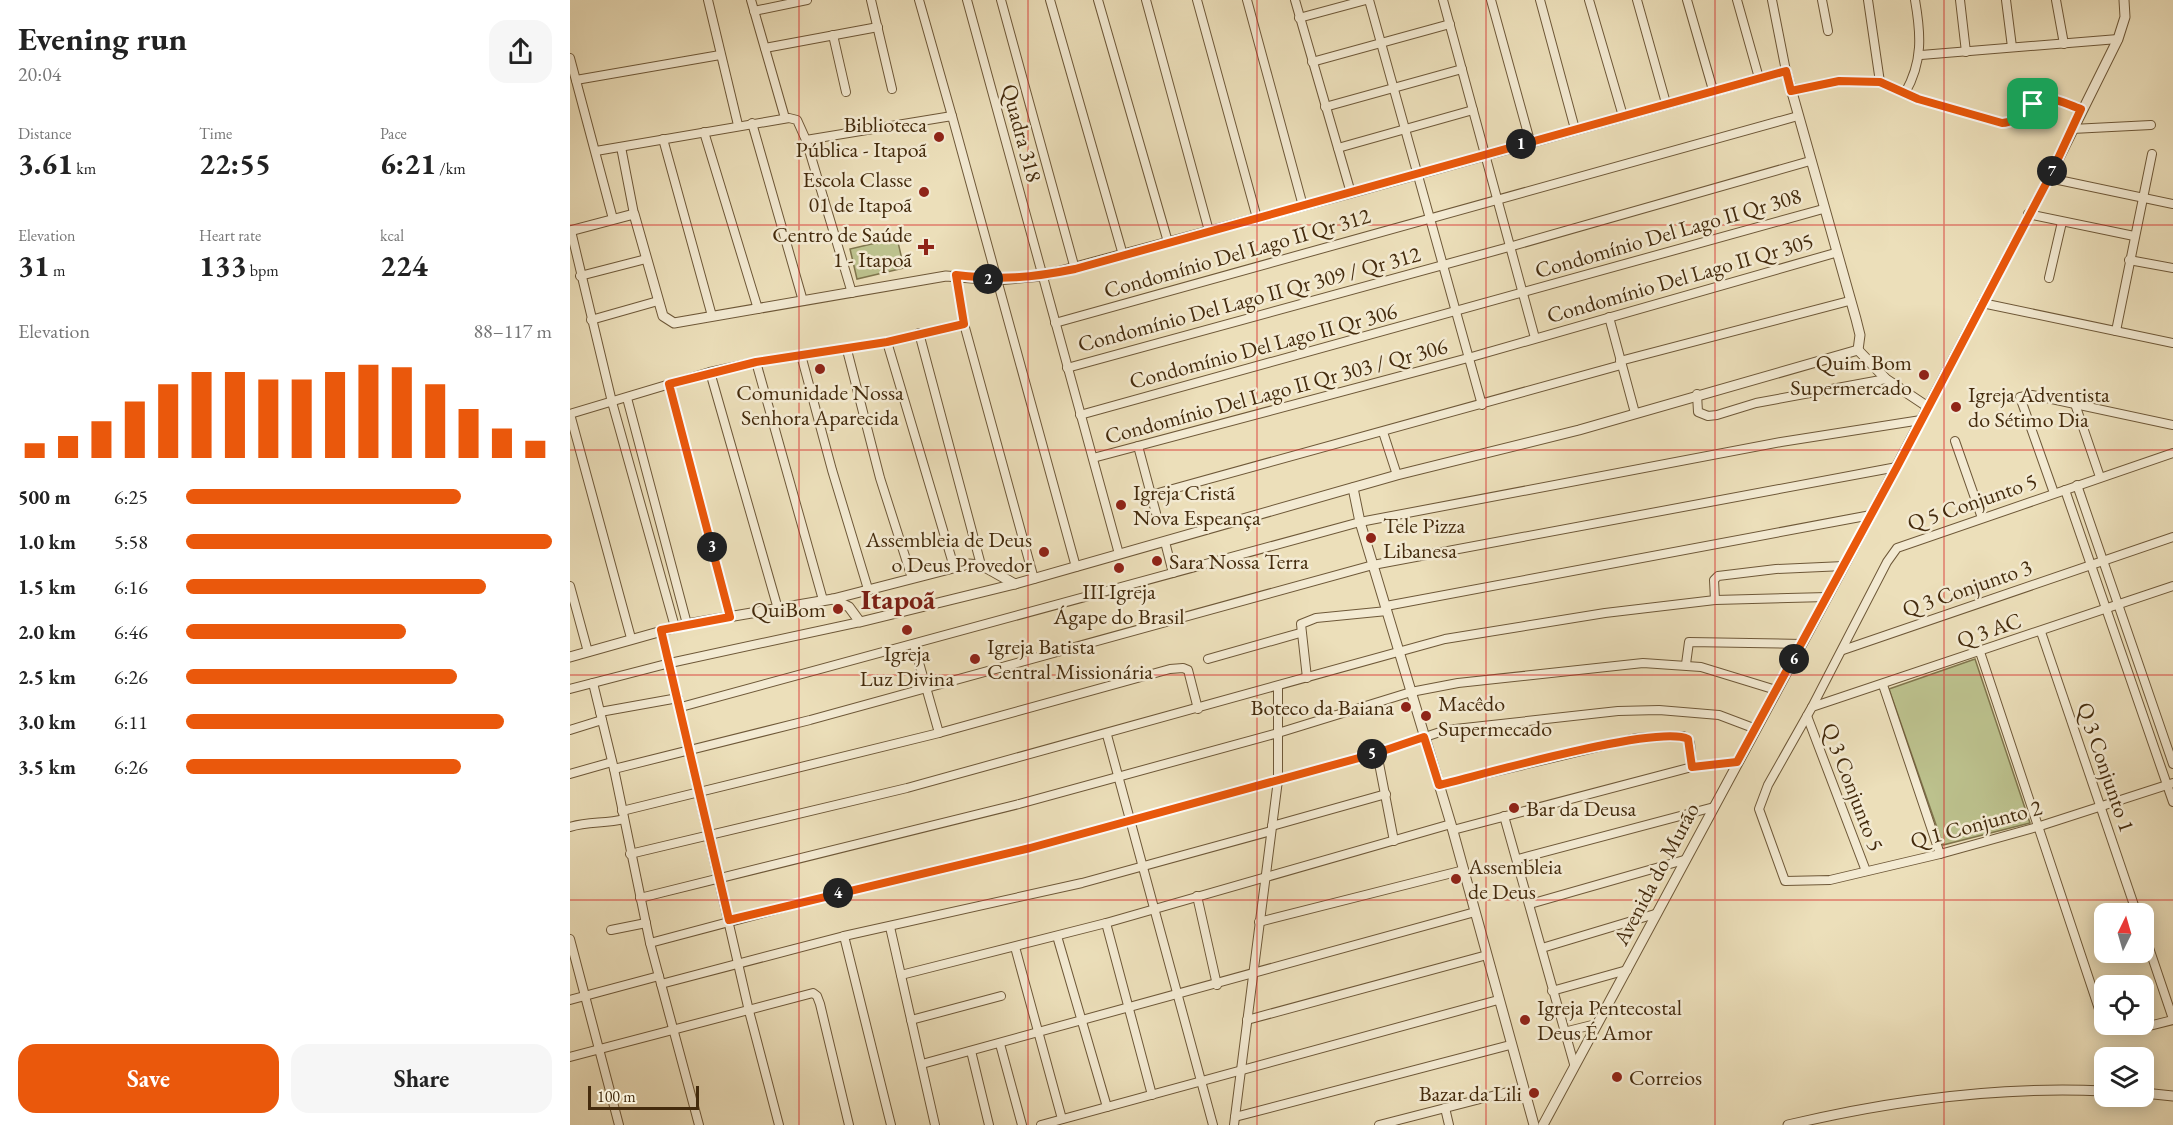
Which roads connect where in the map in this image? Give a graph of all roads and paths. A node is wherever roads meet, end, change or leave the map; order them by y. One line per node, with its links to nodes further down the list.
1 (708, 0): 42 (street)
2 (751, 0): 30 (street)
3 (807, 0): 30 (street)
4 (872, 0): 33 (street)
5 (920, 0): 61 (street)
6 (967, 0): 109 (street, Quadra 318)
7 (1002, 0): 106 (street)
8 (1050, 0): 101 (street)
9 (1098, 0): 98 (street)
10 (1146, 0): 96 (street)
11 (1197, 0): 91 (street)
12 (1247, 0): 87 (street)
13 (1295, 0): 31 (street)
14 (1367, 0): 31 (street); 37 (street)
15 (1443, 0): 32 (street)
16 (1491, 0): 74 (street)
17 (1540, 0): 68 (street)
18 (1589, 0): 62 (street)
19 (1638, 0): 57 (street)
20 (1687, 0): 53 (street)
21 (1737, 0): 48 (street)
22 (1772, 0): 47 (street)
23 (1822, 0): 34 (street)
24 (1868, 0): 50 (street)
25 (1915, 0): 43 (street)
26 (1960, 0): 41 (street)
27 (2006, 0): 39 (street)
28 (2056, 0): 38 (street)
29 (2124, 0): 36 (street, Avenida do Murão)
30 (754, 11): 40 (street)
31 (1299, 18): 45 (street)
32 (1450, 24): 37 (street); 46 (street)
33 (878, 27): 35 (street); 51 (street)
34 (1828, 31)
35 (833, 35): 40 (street); 55 (street)
36 (2118, 39): 38 (street); 59 (street, Avenida do Murão)
37 (1380, 42): 45 (street); 52 (street)
38 (2064, 44): 39 (street)
39 (2012, 47): 41 (street)
40 (765, 48): 64 (street)
41 (1966, 52): 43 (street)
42 (720, 55): 49 (street); 66 (street)
43 (1921, 55): 56 (street)
44 (570, 58): 49 (street)
45 (1312, 63): 58 (street)
46 (1462, 69): 52 (street); 60 (street)
47 (1786, 71): 48 (street); 54 (street)
48 (1759, 78): 53 (street)
49 (576, 80): 77 (street)
50 (1880, 82): 54 (street); 56 (street)
51 (892, 88)
52 (1392, 88): 58 (street); 70 (street)
53 (1713, 90): 57 (street)
54 (1791, 91): 63 (street)
55 (846, 92)
56 (1905, 93): 59 (street)
57 (1666, 103): 62 (street)
58 (1325, 107): 76 (street)
59 (2081, 109): 69 (street, Avenida do Murão)
60 (1473, 110): 70 (street); 78 (street)
61 (952, 116): 73 (street); 111 (street)
62 (1623, 116): 68 (street)
63 (1798, 116): 80 (street); 85 (street, Condomínio Del Lago II Qr 312)
64 (785, 118): 65 (street); 73 (street)
65 (752, 123): 66 (street); 114 (street)
66 (738, 125): 71 (street)
67 (2151, 125): 69 (street)
68 (1575, 129): 74 (street)
69 (2072, 129): 82 (street, Avenida do Murão)
70 (1404, 131): 76 (street); 81 (street)
71 (704, 132): 72 (street); 118 (street)
72 (663, 140): 75 (street); 120 (street)
73 (806, 141): 112 (street)
74 (1530, 141): 78 (street)
75 (621, 147): 77 (street); 89 (street)
76 (1338, 148): 83 (street)
77 (596, 151): 93 (street)
78 (1486, 154): 81 (street); 85 (street)
79 (2152, 154): 84 (street)
80 (1810, 161): 88 (street); 99 (street, Condomínio Del Lago II Qr 309 / Qr 312)
81 (1416, 173): 83 (street); 92 (street)
82 (2049, 178): 84 (street); 90 (street, Avenida do Murão)
83 (1351, 193): 87 (street)
84 (2142, 198): 86 (street); 97 (street)
85 (1498, 200): 92 (street, Condomínio Del Lago II Qr 312); 99 (street)
86 (2173, 204)
87 (1303, 206): 91 (street)
88 (1823, 209): 100 (street); 113 (street, Condomínio Del Lago II Qr 308)
89 (634, 214): 93 (street); 102 (street)
90 (2028, 214): 94 (street); 117 (street, Avenida do Murão)
91 (1257, 218): 96 (street)
92 (1428, 218): 104 (street); 123 (street, Condomínio Del Lago II Qr 312)
93 (613, 219): 95 (street)
94 (2062, 222): 97 (street); 110 (street)
95 (570, 231): 108 (street)
96 (1209, 231): 98 (street)
97 (2134, 236): 103 (street)
98 (1168, 242): 101 (street)
99 (1509, 247): 104 (street, Condomínio Del Lago II Qr 309 / Qr 312); 113 (street)
100 (1835, 253): 115 (street); 121 (street, Condomínio Del Lago II Qr 305)
101 (1123, 255): 106 (street)
102 (646, 259): 108 (street); 116 (street)
103 (2129, 260): 105 (street); 125 (street)
104 (1441, 265): 119 (street); 136 (street, Condomínio Del Lago II Qr 309 / Qr 312)
105 (2173, 268)
106 (1075, 269): 109 (street)
107 (956, 275): 111 (street); 112 (street); 124 (street)
108 (580, 276): 122 (street)
109 (1042, 276): 111 (street); 123 (street, Quadra 318)
110 (2049, 278)
111 (997, 280): 177 (street)
112 (852, 292): 114 (street)
113 (1523, 293): 119 (street, Condomínio Del Lago II Qr 308); 127 (street)
114 (802, 301): 118 (street)
115 (1849, 301): 131 (street); 135 (street)
116 (658, 302): 120 (street); 122 (street)
117 (1982, 303): 125 (street); 145 (street, Avenida do Murão)
118 (758, 309): 120 (street)
119 (1455, 312): 133 (street); 148 (street, Condomínio Del Lago II Qr 306)
120 (712, 316)
121 (1609, 317): 127 (street, Condomínio Del Lago II Qr 305); 135 (street)
122 (591, 320): 142 (street)
123 (1055, 323): 136 (street, Quadra 318)
124 (964, 324): 126 (street); 181 (street)
125 (2116, 331): 129 (street)
126 (919, 333): 128 (street); 172 (street)
127 (1535, 338): 133 (street, Condomínio Del Lago II Qr 305)
128 (887, 342): 130 (street); 176 (street)
129 (2173, 343)
130 (847, 350): 132 (street); 180 (street)
131 (1858, 350): 138 (street); 140 (street)
132 (801, 355): 134 (street); 185 (street)
133 (1468, 358): 144 (street); 153 (street, Condomínio Del Lago II Qr 303 / Qr 306)
134 (756, 362): 137 (street); 190 (street)
135 (1620, 363): 144 (street); 146 (street)
136 (1067, 368): 148 (street, Quadra 318)
137 (710, 372): 139 (street); 195 (street)
138 (1886, 379): 140 (street); 145 (street)
139 (669, 384): 141 (street); 197 (street)
140 (1696, 394): 146 (street)
141 (627, 398): 142 (street); 199 (street)
142 (612, 402): 147 (street); 200 (street)
143 (2075, 404): 150 (street); 158 (street); 162 (street)
144 (1482, 405): 151 (street)
145 (1928, 407): 149 (street, Avenida do Murão)
146 (1635, 413): 157 (street)
147 (570, 414): 204 (street)
148 (1080, 415): 155 (street, Quadra 318)
149 (1921, 420): 156 (street, Avenida do Murão); 167 (street)
150 (2173, 425)
151 (1383, 432): 157 (street); 163 (street)
152 (1955, 441): 166 (street)
153 (1138, 446): 155 (street, Condomínio Del Lago II Qr 303 / Qr 306); 163 (street)
154 (2173, 453): 158 (street, Q 5 Conjunto 5)
155 (1093, 458): 170 (street, Quadra 318)
156 (1897, 467): 165 (street, Avenida do Murão); 173 (street)
157 (1396, 475): 160 (street)
158 (2100, 477): 159 (street, Q 5 Conjunto 5)
159 (2077, 485): 161 (street, Q 5 Conjunto 5); 171 (street)
160 (1353, 488): 167 (street); 169 (street)
161 (2065, 490): 162 (street, Q 5 Conjunto 5); 174 (street)
162 (2054, 494): 166 (street, Q 5 Conjunto 5)
163 (1151, 495): 164 (street)
164 (1156, 513)
165 (1871, 515): 175 (street, Avenida do Murão); 194 (street)
166 (1982, 518): 207 (street, Q 5 Conjunto 5)
167 (1360, 522): 173 (street); 179 (street)
168 (2173, 537): 171 (street, Q 3 Conjunto 3)
169 (1165, 542): 170 (street); 179 (street)
170 (1119, 554): 177 (street)
171 (2102, 560): 174 (street, Q 3 Conjunto 3); 192 (street)
172 (981, 565): 176 (street); 178 (street)
173 (1373, 565): 194 (street); 219 (street)
174 (2091, 565): 196 (street); 207 (street, Q 3 Conjunto 3)
175 (1844, 566): 188 (street, Avenida do Murão); 191 (street)
176 (954, 567): 180 (street)
177 (1076, 567): 181 (street)
178 (991, 571): 182 (street); 186 (street)
179 (1173, 573): 206 (street)
180 (912, 578): 185 (street)
181 (1034, 579): 182 (street)
182 (1015, 584): 186 (street)
183 (570, 586): 209 (street)
184 (2173, 586): 192 (street, Q 3 AC)
185 (868, 589): 187 (street)
186 (984, 592): 198 (street)
187 (850, 594): 189 (street); 193 (street)
188 (1827, 597): 191 (street); 205 (street, Avenida do Murão)
189 (833, 599): 190 (street); 193 (street)
190 (823, 600): 195 (street)
191 (1716, 600): 208 (street)
192 (2118, 605): 196 (street, Q 3 AC); 238 (street)
193 (849, 607): 198 (street)
194 (1386, 608): 203 (street); 208 (street)
195 (778, 609): 197 (street)
196 (2107, 610): 202 (street, Q 3 AC); 244 (street)
197 (730, 617): 199 (street)
198 (860, 622): 213 (street)
199 (687, 624): 200 (street)
200 (675, 627): 201 (street)
201 (661, 630): 204 (street); 213 (street)
202 (2041, 632): 210 (street, Q 3 AC); 250 (street, Q 3 Conjunto 1)
203 (1300, 633): 212 (street); 215 (street)
204 (631, 638): 209 (street)
205 (1802, 644): 214 (street); 221 (street, Avenida do Murão)
206 (914, 645): 219 (street); 224 (street)
207 (1843, 650): 225 (street, Q 5 Conjunto 5)
208 (1399, 651): 215 (street); 222 (street)
209 (588, 652): 211 (street)
210 (1980, 652): 217 (street, Q 3 AC); 256 (street)
211 (570, 657)
212 (1208, 659)
213 (670, 663): 216 (street); 223 (street)
214 (1686, 664): 221 (street); 222 (street)
215 (1307, 678): 218 (street)
216 (593, 683): 220 (street); 227 (street)
217 (1883, 685): 225 (street, Q 3 AC); 261 (street)
218 (1278, 686): 226 (street); 232 (street)
219 (927, 688): 231 (street); 235 (street)
220 (570, 689)
221 (1776, 690): 229 (street, Avenida do Murão)
222 (1411, 692): 232 (street); 234 (street)
223 (678, 698): 224 (street); 227 (street)
224 (681, 707): 235 (street)
225 (1812, 707): 228 (street)
226 (1198, 709): 231 (street); 233 (street)
227 (601, 716): 230 (street); 239 (street)
228 (1807, 716): 266 (street, Q 3 Conjunto 5); 266 (street, Q 1 Conjunto 2)
229 (1756, 729): 234 (street); 237 (street, Avenida do Murão)
230 (570, 730)
231 (939, 733): 246 (street)
232 (1278, 733): 242 (street); 243 (street)
233 (1107, 735): 242 (street); 258 (street)
234 (1424, 737): 236 (street); 245 (street)
235 (690, 751): 239 (street); 246 (street)
236 (1377, 753): 243 (street); 247 (street)
237 (1737, 762): 240 (street); 249 (street, Avenida do Murão)
238 (2173, 764)
239 (613, 765): 241 (street); 251 (street)
240 (1692, 767): 245 (street); 252 (street)
241 (570, 774)
242 (1117, 777): 253 (street); 267 (street)
243 (1278, 780): 253 (street); 257 (street)
244 (2170, 784): 248 (street); 250 (street, Q 1 Conjunto 2)
245 (1439, 785): 255 (street)
246 (699, 792): 251 (street); 258 (street)
247 (1386, 794): 257 (street); 259 (street)
248 (2173, 802)
249 (1714, 807): 262 (street); 263 (street, Avenida do Murão)
250 (2101, 808): 256 (street, Q 1 Conjunto 2); 271 (street, Q 3 Conjunto 1)
251 (623, 815): 254 (street); 260 (street)
252 (1504, 816): 255 (street); 262 (street)
253 (1129, 821): 264 (street); 276 (street)
254 (570, 827)
255 (1452, 827): 259 (street); 265 (street)
256 (2037, 827): 261 (street, Q 1 Conjunto 2); 297 (street)
257 (1272, 829): 264 (street); 268 (street)
258 (710, 836): 260 (street); 267 (street)
259 (1394, 841): 268 (street)
260 (630, 854): 270 (street)
261 (1940, 854): 266 (street, Q 1 Conjunto 2)
262 (1518, 859): 272 (street)
263 (1684, 861): 272 (street); 275 (street, Avenida do Murão)
264 (1143, 866): 273 (street); 280 (street)
265 (1464, 870): 274 (street); 278 (street)
266 (1866, 871)
267 (718, 878): 270 (street); 276 (street)
268 (1265, 878): 269 (street); 278 (street)
269 (1197, 896): 273 (street); 295 (street)
270 (640, 898): 277 (street)
271 (2133, 903)
272 (1530, 904): 287 (street)
273 (1154, 908): 279 (street); 298 (street)
274 (1475, 912): 288 (street); 293 (street)
275 (1655, 914): 287 (street); 291 (street, Avenida do Murão)
276 (729, 920): 285 (street); 290 (street)
277 (646, 922): 281 (street); 285 (street)
278 (1259, 922): 293 (street)
279 (1106, 923): 283 (street); 303 (street)
280 (890, 927): 282 (street); 292 (street)
281 (610, 930)
282 (844, 936): 290 (street); 337 (street)
283 (1057, 936): 286 (street); 308 (street)
284 (570, 942): 299 (street)
285 (650, 943): 294 (street)
286 (1015, 947): 292 (street); 312 (street)
287 (1542, 948): 296 (street)
288 (1486, 955): 302 (street); 306 (street)
289 (2154, 963): 307 (street)
290 (738, 964): 294 (street); 304 (street)
291 (1627, 969): 296 (street); 309 (street, Avenida do Murão)
292 (901, 975): 305 (street)
293 (1251, 976): 295 (street); 306 (street)
294 (660, 980): 299 (street); 311 (street)
295 (1217, 985): 298 (street)
296 (1552, 991): 313 (street)
297 (2094, 992)
298 (1176, 995): 303 (street); 322 (street)
299 (584, 996): 301 (street); 316 (street)
300 (1001, 996): 305 (street)
301 (570, 1000)
302 (1498, 1000): 315 (street); 321 (street)
303 (1130, 1008): 308 (street); 326 (street)
304 (749, 1011): 311 (street); 335 (street); 336 (street)
305 (912, 1020): 319 (street)
306 (1247, 1020): 321 (street)
307 (2173, 1020): 310 (street)
308 (1084, 1021): 312 (street); 328 (street)
309 (1596, 1024): 313 (street); 320 (street, Avenida do Murão)
310 (2154, 1025)
311 (673, 1029): 316 (street); 334 (street)
312 (1039, 1032): 314 (street); 330 (street)
313 (1564, 1032): 320 (street)
314 (1000, 1044): 317 (street); 340 (street)
315 (1510, 1045): 323 (street); 331 (street)
316 (599, 1049): 318 (street); 333 (street)
317 (971, 1051): 319 (street); 339 (street)
318 (570, 1057)
319 (922, 1064): 338 (street)
320 (1574, 1064): 346 (street, Avenida do Murão)
321 (1241, 1070): 322 (street); 331 (street)
322 (1199, 1082): 326 (street); 342 (street)
323 (1523, 1088): 329 (street); 345 (street)
324 (2094, 1091): 347 (street)
325 (2154, 1094): 327 (street)
326 (1152, 1095): 328 (street)
327 (2173, 1096)
328 (1107, 1107): 330 (street)
329 (1445, 1108): 332 (street); 344 (street)
330 (1062, 1119): 341 (street)
331 (1234, 1121)
332 (1403, 1122): 343 (street)
333 (619, 1125)
334 (699, 1125)
335 (779, 1125)
336 (849, 1125)
337 (891, 1125)
338 (935, 1125)
339 (989, 1125)
340 (1022, 1125)
341 (1041, 1125)
342 (1213, 1125)
343 (1379, 1125)
344 (1449, 1125)
345 (1534, 1125)
346 (1543, 1125)
347 (1788, 1125)

